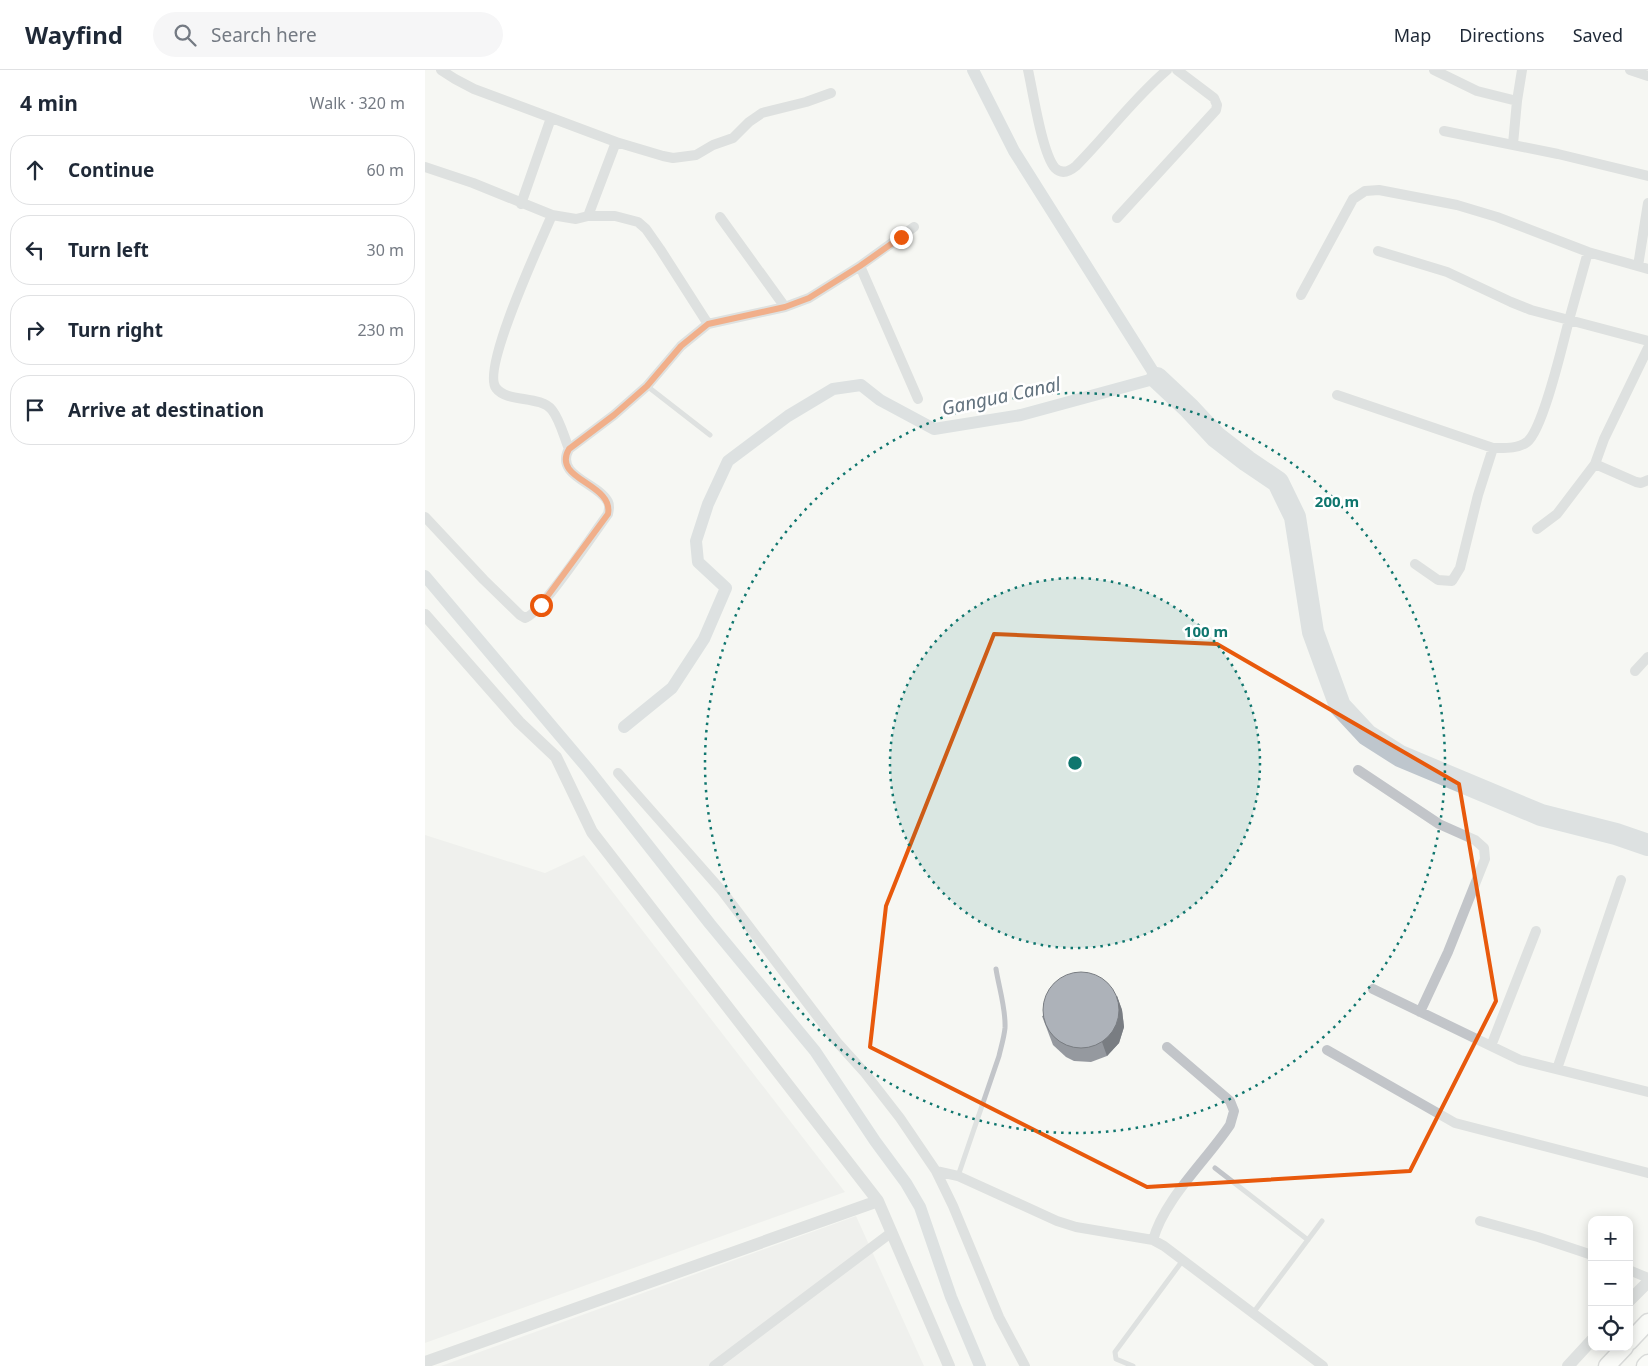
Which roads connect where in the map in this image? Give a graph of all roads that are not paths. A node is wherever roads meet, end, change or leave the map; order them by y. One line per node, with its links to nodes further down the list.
1 (441, 70): 11 (street)
2 (1029, 70): 3 (street)
3 (1167, 70)
4 (1177, 70): 22 (street)
5 (1434, 70): 10 (street)
6 (1522, 70): 10 (street)
7 (1630, 70): 8 (street)
8 (1648, 76)
9 (831, 93): 13 (street)
10 (1517, 101): 14 (street)
11 (551, 118): 13 (street); 18 (street)
12 (1444, 131): 14 (street)
13 (616, 142): 20 (street)
14 (1513, 144): 16 (street)
15 (425, 167): 18 (street)
16 (1648, 176)
17 (1648, 203): 27 (street)
18 (521, 204): 19 (street)
19 (552, 215): 20 (street); 39 (street)
20 (589, 216): 31 (street)
21 (720, 217): 29 (street)
22 (1117, 218)
23 (914, 227): 26 (street)
24 (1378, 251): 30 (street)
25 (1588, 252): 27 (street); 28 (street); 30 (street)
26 (860, 266): 29 (street); 36 (street)
27 (1643, 268)
28 (1301, 295)
29 (785, 307): 31 (street)
30 (1569, 320): 32 (street); 38 (street)
31 (708, 324): 34 (street)
32 (1648, 341)
33 (1648, 348): 40 (street)
34 (647, 386): 37 (lane); 39 (street)
35 (1337, 395): 38 (street)
36 (918, 399)
37 (711, 435)
38 (1493, 448): 44 (street)
39 (569, 449): 42 (street)
40 (1595, 464): 41 (street); 43 (street)
41 (1648, 480)
42 (425, 517)
43 (1537, 528)
44 (1415, 564)
45 (425, 615): 64 (street)
46 (1648, 656): 47 (street)
47 (1635, 671)
48 (1358, 770): 54 (street)
49 (618, 773): 61 (street)
50 (1621, 880): 58 (street)
51 (1536, 931): 55 (street)
52 (996, 969): 63 (lane)
53 (1373, 989): 54 (street)
54 (1420, 1012): 55 (street)
55 (1491, 1046): 58 (street)
56 (1167, 1047): 68 (street)
57 (1327, 1050): 62 (street)
58 (1557, 1069): 59 (street)
59 (1648, 1092)
60 (1215, 1168): 69 (lane)
61 (936, 1170): 63 (street); 84 (street)
62 (1648, 1173)
63 (958, 1176): 68 (street)
64 (878, 1201): 67 (street); 80 (street)
65 (1322, 1221): 69 (lane)
66 (1481, 1222): 70 (street)
67 (892, 1232): 82 (street); 83 (street)
68 (1153, 1240): 71 (street)
69 (1308, 1240): 75 (lane)
70 (1588, 1254)
71 (1183, 1260): 75 (street); 85 (lane)
72 (1633, 1272): 73 (street)
73 (1648, 1280): 74 (street)
74 (1633, 1297)
75 (1253, 1313): 86 (street)
76 (1648, 1322): 77 (highway)
77 (1633, 1338)
78 (1588, 1344): 87 (street)
79 (1621, 1351): 88 (highway)
80 (425, 1362)
81 (1648, 1363): 89 (highway)
82 (714, 1366)
83 (949, 1366)
84 (1025, 1366)
85 (1133, 1366)
86 (1323, 1366)
87 (1568, 1366)
88 (1607, 1366)
89 (1645, 1366)

